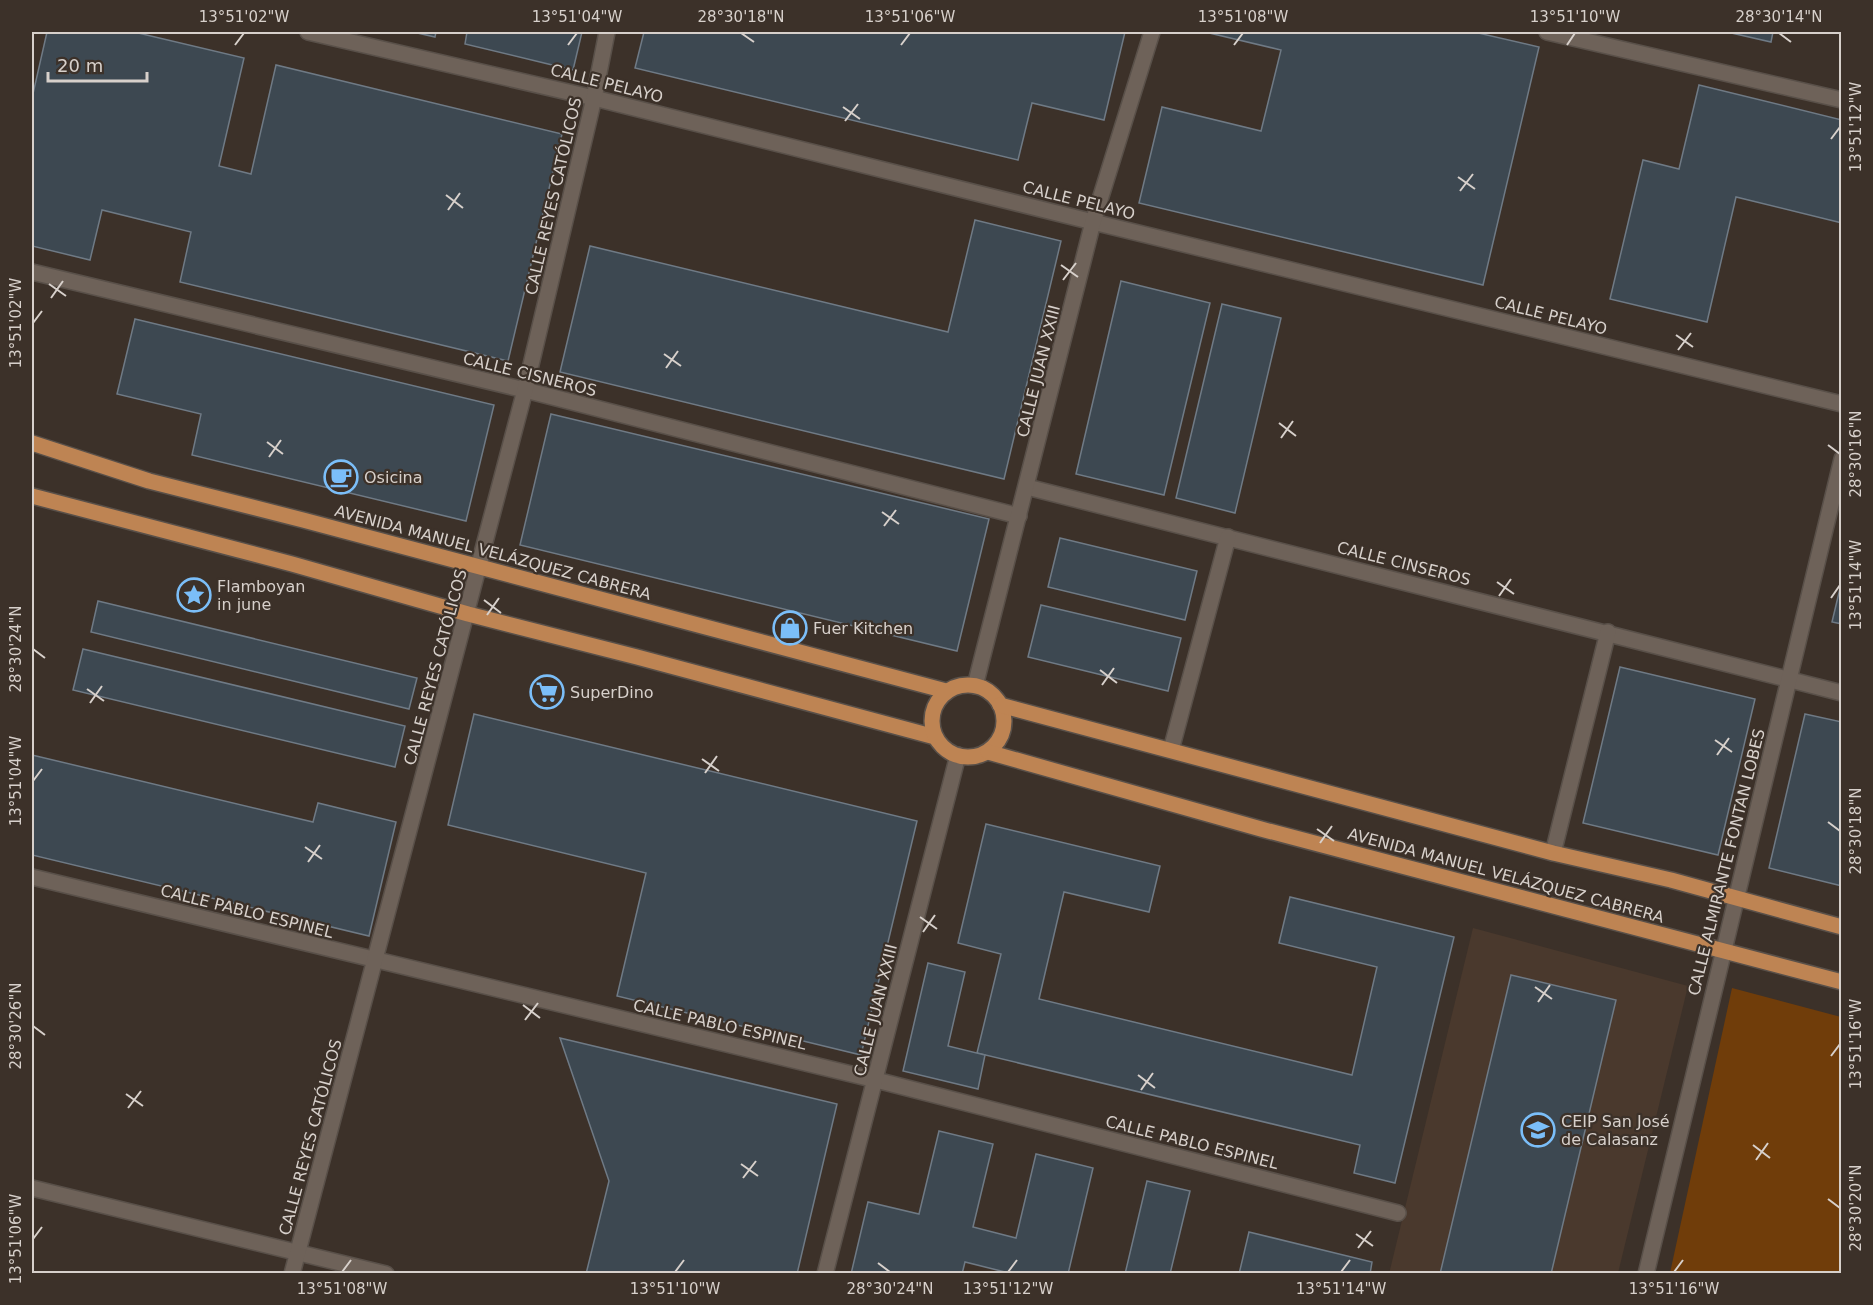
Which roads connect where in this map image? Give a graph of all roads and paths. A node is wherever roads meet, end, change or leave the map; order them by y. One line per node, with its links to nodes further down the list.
1 (308, 32): 5 (street, CALLE PELAYO)
2 (608, 32): 5 (street, CALLE REYES CATÓLICOS)
3 (1152, 32): 7 (street, CALLE JUAN XXIII)
4 (1547, 32): 6 (street)
5 (594, 98): 7 (street, CALLE PELAYO); 9 (street, CALLE REYES CATÓLICOS)
6 (1842, 100)
7 (1094, 222): 10 (street, CALLE PELAYO); 13 (street, CALLE JUAN XXIII)
8 (32, 272): 9 (street, CALLE CISNEROS)
9 (525, 390): 15 (street, CALLE CISNEROS); 17 (street, CALLE REYES CATÓLICOS)
10 (1842, 404)
11 (32, 443): 17 (main road, AVENIDA MANUEL VELÁZQUEZ CABRERA)
12 (1842, 459): 20 (street, CALLE ALMIRANTE FONTAN LOBES)
13 (1027, 487): 15 (street, CALLE JUAN XXIII); 16 (street, CALLE CINSEROS)
14 (32, 496): 18 (main road)
15 (1019, 516): 21 (street, CALLE JUAN XXIII)
16 (1228, 537): 19 (street, CALLE CINSEROS); 26 (street)
17 (480, 568): 18 (street, CALLE REYES CATÓLICOS); 22 (main road, AVENIDA MANUEL VELÁZQUEZ CABRERA)
18 (468, 614): 25 (main road); 34 (street, CALLE REYES CATÓLICOS)
19 (1608, 632): 20 (street, CALLE CINSEROS); 29 (street)
20 (1788, 679): 23 (street, CALLE CINSEROS); 31 (street, CALLE ALMIRANTE FONTAN LOBES)
21 (975, 686): 22 (main road); 24 (main road)
22 (946, 691): 25 (main road)
23 (1842, 693)
24 (1000, 705): 26 (main road, AVENIDA MANUEL VELÁZQUEZ CABRERA); 27 (main road)
25 (935, 737): 28 (main road)
26 (1171, 750): 29 (main road, AVENIDA MANUEL VELÁZQUEZ CABRERA)
27 (988, 752): 28 (main road); 33 (main road, AVENIDA MANUEL VELÁZQUEZ CABRERA)
28 (958, 755): 36 (street, CALLE JUAN XXIII)
29 (1553, 853): 31 (main road, AVENIDA MANUEL VELÁZQUEZ CABRERA)
30 (32, 877): 34 (street, CALLE PABLO ESPINEL)
31 (1734, 899): 32 (main road, AVENIDA MANUEL VELÁZQUEZ CABRERA); 33 (street, CALLE ALMIRANTE FONTAN LOBES)
32 (1842, 927)
33 (1722, 951): 35 (main road, AVENIDA MANUEL VELÁZQUEZ CABRERA); 43 (street, CALLE ALMIRANTE FONTAN LOBES)
34 (376, 961): 36 (street, CALLE PABLO ESPINEL); 39 (street, CALLE REYES CATÓLICOS)
35 (1842, 982)
36 (876, 1080): 38 (street, CALLE PABLO ESPINEL); 42 (street, CALLE JUAN XXIII)
37 (32, 1188): 39 (street)
38 (1398, 1212)
39 (297, 1253): 40 (street, CALLE REYES CATÓLICOS); 41 (street)
40 (292, 1274)
41 (386, 1274)
42 (825, 1274)
43 (1646, 1274)

